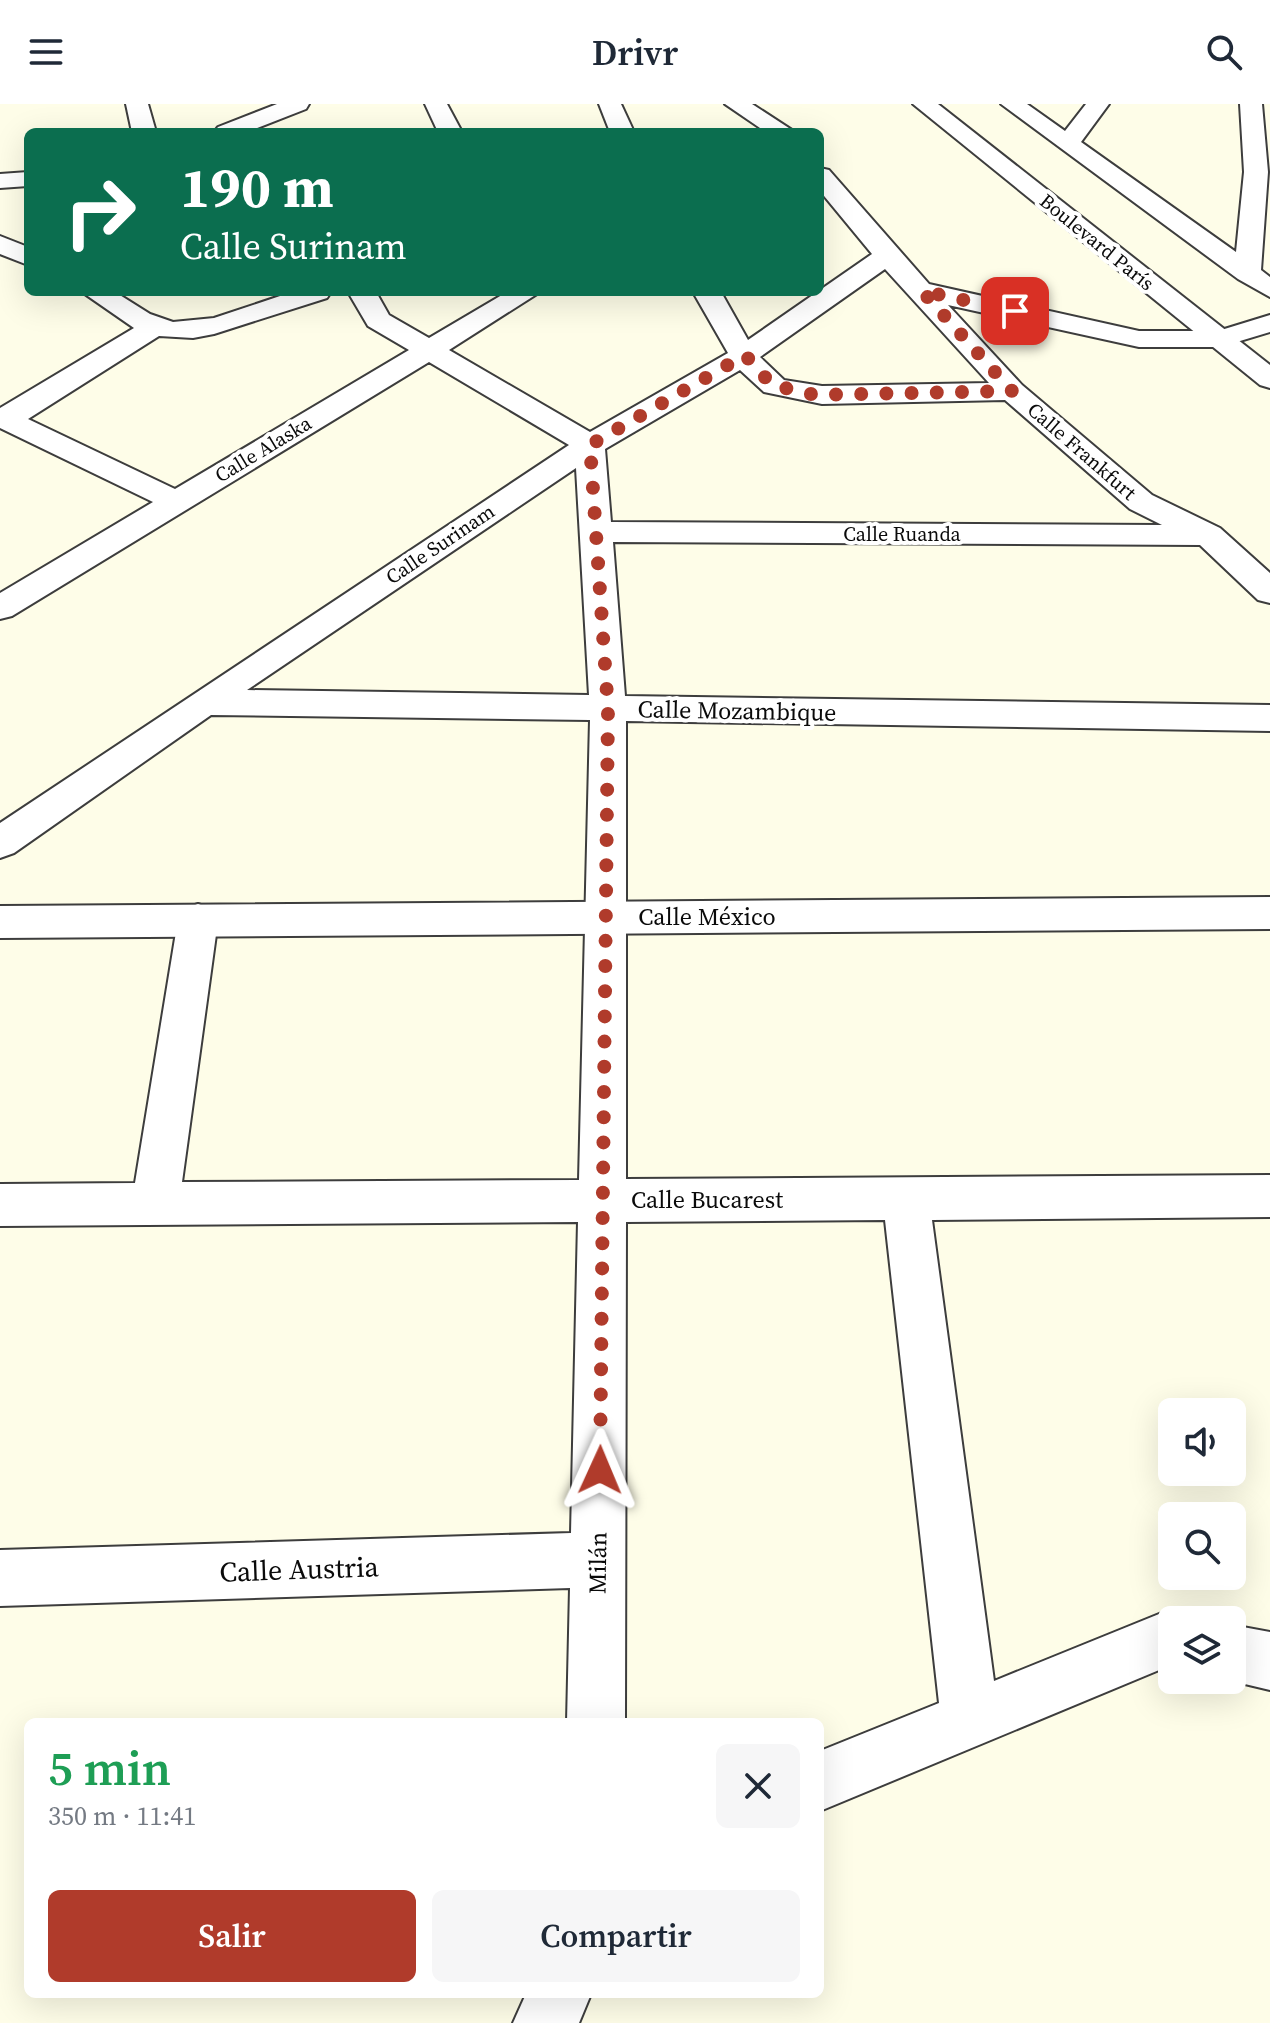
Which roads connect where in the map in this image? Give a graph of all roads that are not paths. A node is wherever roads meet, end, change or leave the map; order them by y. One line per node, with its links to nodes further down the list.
1 (137, 104): 10 (street)
2 (298, 104): 11 (street)
3 (436, 104): 12 (street)
4 (610, 104): 13 (street)
5 (736, 104): 14 (street)
6 (924, 104): 33 (street, Boulevard París)
7 (1012, 104): 15 (street)
8 (1098, 104): 15 (street)
9 (1251, 104): 16 (street)
10 (143, 128)
11 (236, 128)
12 (443, 128)
13 (620, 128)
14 (776, 128)
15 (1067, 144): 23 (street)
16 (1263, 174): 23 (street)
17 (24, 179): 19 (street)
18 (824, 180): 22 (street, Calle Frankfurt)
19 (0, 181)
20 (0, 244): 21 (street)
21 (24, 255)
22 (887, 255): 25 (street, Calle Frankfurt); 35 (street, Calle Surinam)
23 (1247, 273): 24 (street)
24 (1270, 289)
25 (922, 291): 33 (street); 37 (street, Calle Frankfurt)
26 (113, 296): 32 (street)
27 (306, 296): 32 (street)
28 (364, 296): 34 (street)
29 (516, 296): 34 (street, Calle Alaska)
30 (709, 296): 35 (street)
31 (1270, 323): 33 (street)
32 (154, 327): 38 (street)
33 (1220, 339): 36 (street, Boulevard París)
34 (428, 349): 39 (street); 40 (street, Calle Alaska)
35 (745, 355): 37 (street); 39 (street, Calle Surinam)
36 (1270, 379)
37 (1012, 391): 42 (street, Calle Frankfurt)
38 (2, 419): 40 (street)
39 (590, 445): 41 (street, Milán); 45 (street, Calle Surinam)
40 (177, 502): 44 (street, Calle Alaska)
41 (596, 532): 42 (street, Calle Ruanda); 46 (street, Milán)
42 (1209, 535): 43 (street, Calle Frankfurt)
43 (1270, 592)
44 (0, 608)
45 (204, 702): 46 (street, Calle Mozambique); 48 (street, Calle Surinam)
46 (608, 709): 47 (street, Calle Mozambique); 50 (street, Milán)
47 (1270, 718)
48 (0, 843)
49 (1270, 913): 50 (street, Calle México)
50 (608, 918): 51 (street, Calle México); 55 (street, Milán)
51 (198, 920): 52 (street, Calle México); 56 (street)
52 (0, 922)
53 (1270, 1196): 54 (street, Calle Bucarest)
54 (906, 1199): 55 (street, Calle Bucarest); 64 (street)
55 (603, 1200): 56 (street, Calle Bucarest); 58 (street, Milán)
56 (155, 1204): 57 (street, Calle Bucarest)
57 (0, 1205)
58 (598, 1560): 59 (street, Calle Austria); 63 (street, Milán)
59 (0, 1578)
60 (1158, 1642): 64 (street)
61 (1246, 1656): 62 (street)
62 (1270, 1661)
63 (596, 1718)
64 (970, 1719): 65 (street)
65 (824, 1779)
66 (557, 1998): 67 (street)
67 (546, 2023)

